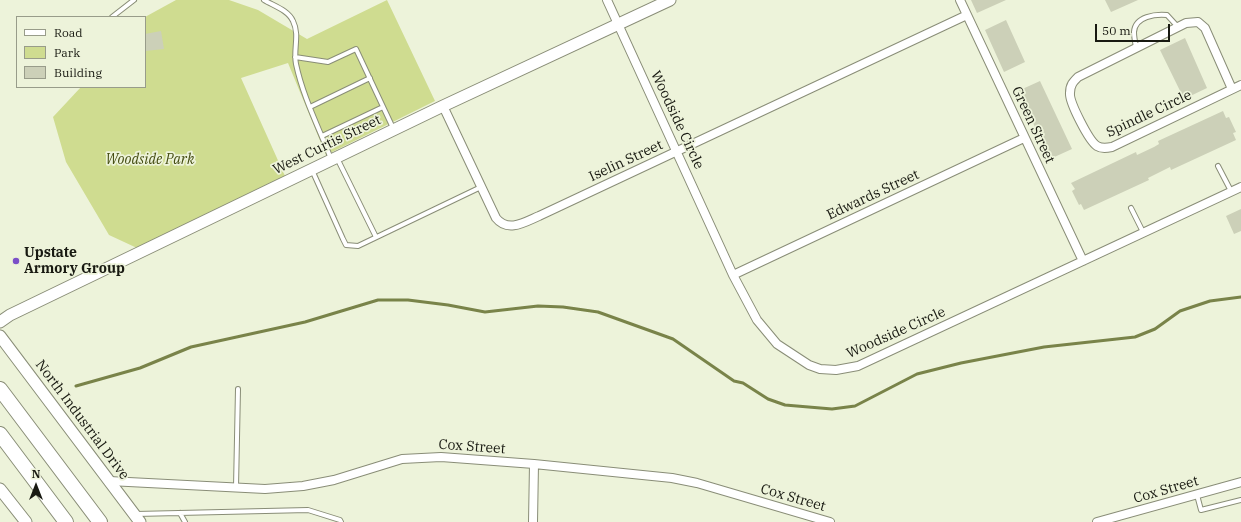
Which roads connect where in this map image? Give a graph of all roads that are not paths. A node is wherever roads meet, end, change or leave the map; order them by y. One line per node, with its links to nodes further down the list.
1 (134, 0): 7 (lane)
2 (264, 0): 11 (lane)
3 (607, 0): 8 (street, Woodside Circle)
4 (670, 0): 8 (street, West Curtis Street)
5 (960, 0): 6 (street, Green Street)
6 (967, 15): 20 (street, Green Street); 21 (street, Iselin Street)
7 (113, 16)
8 (618, 24): 15 (street, West Curtis Street); 21 (street, Woodside Circle)
9 (1178, 27): 10 (street, Spindle Circle); 10 (lane); 14 (street, Spindle Circle)
10 (1136, 47): 14 (street, Spindle Circle)
11 (295, 57): 12 (lane); 16 (lane)
12 (370, 78): 16 (lane); 17 (lane)
13 (1241, 85): 14 (street, Spindle Circle)
14 (1232, 89)
15 (443, 106): 18 (street, West Curtis Street); 25 (street, Iselin Street)
16 (310, 107): 19 (lane)
17 (383, 107): 18 (lane); 19 (lane)
18 (394, 130): 22 (street, West Curtis Street)
19 (322, 136): 22 (lane)
20 (1024, 138): 31 (street, Green Street); 32 (street, Edwards Street)
21 (677, 151): 25 (street, Iselin Street); 32 (street, Woodside Circle)
22 (334, 158): 24 (street, West Curtis Street); 30 (lane)
23 (1218, 166): 27 (lane)
24 (312, 169): 30 (lane); 33 (street, West Curtis Street)
25 (481, 186): 30 (lane)
26 (1241, 187): 27 (street, Woodside Circle)
27 (1231, 191): 29 (street, Woodside Circle)
28 (1131, 208): 29 (lane)
29 (1143, 232): 31 (street, Woodside Circle)
30 (376, 237)
31 (1082, 261): 32 (street, Woodside Circle)
32 (732, 275)
33 (0, 322)
34 (0, 336): 39 (street, North Industrial Drive)
35 (0, 389): 49 (highway)
36 (238, 389): 41 (lane)
37 (0, 434): 48 (highway)
38 (534, 464): 41 (street, Cox Street); 52 (street); 53 (street, Cox Street)
39 (109, 481): 41 (street, Cox Street); 46 (street, North Industrial Drive)
40 (1241, 482): 43 (street, Cox Street)
41 (236, 488)
42 (0, 489): 47 (street)
43 (1197, 495): 44 (lane); 54 (street, Cox Street)
44 (1241, 500)
45 (180, 513): 46 (lane); 50 (lane); 51 (lane)
46 (136, 518)
47 (26, 522)
48 (66, 522)
49 (100, 522)
50 (185, 522)
51 (341, 522)
52 (533, 522)
53 (830, 522)
54 (1097, 522)

